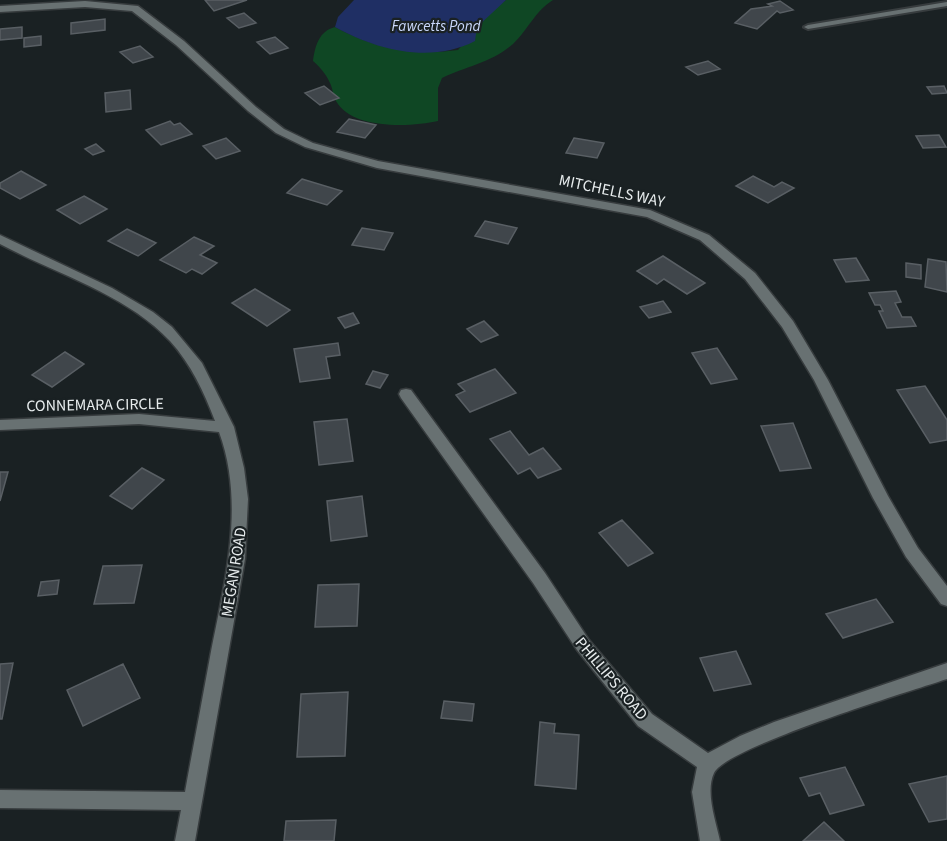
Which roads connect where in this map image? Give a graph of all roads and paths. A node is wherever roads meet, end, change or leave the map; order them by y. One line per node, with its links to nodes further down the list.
1 (124, 3): 3 (street, MITCHELLS WAY); 9 (street, MITCHELLS WAY)
2 (947, 4): 4 (lane)
3 (0, 9)
4 (808, 27)
5 (0, 239): 8 (street, MEGAN ROAD)
6 (406, 394): 11 (street, PHILLIPS ROAD)
7 (0, 425): 8 (street, CONNEMARA CIRCLE)
8 (226, 427): 13 (street, MEGAN ROAD)
9 (947, 599)
10 (947, 670): 11 (street)
11 (709, 764): 15 (street)
12 (0, 799): 13 (street)
13 (193, 801): 14 (street, MEGAN ROAD)
14 (186, 841)
15 (710, 841)

